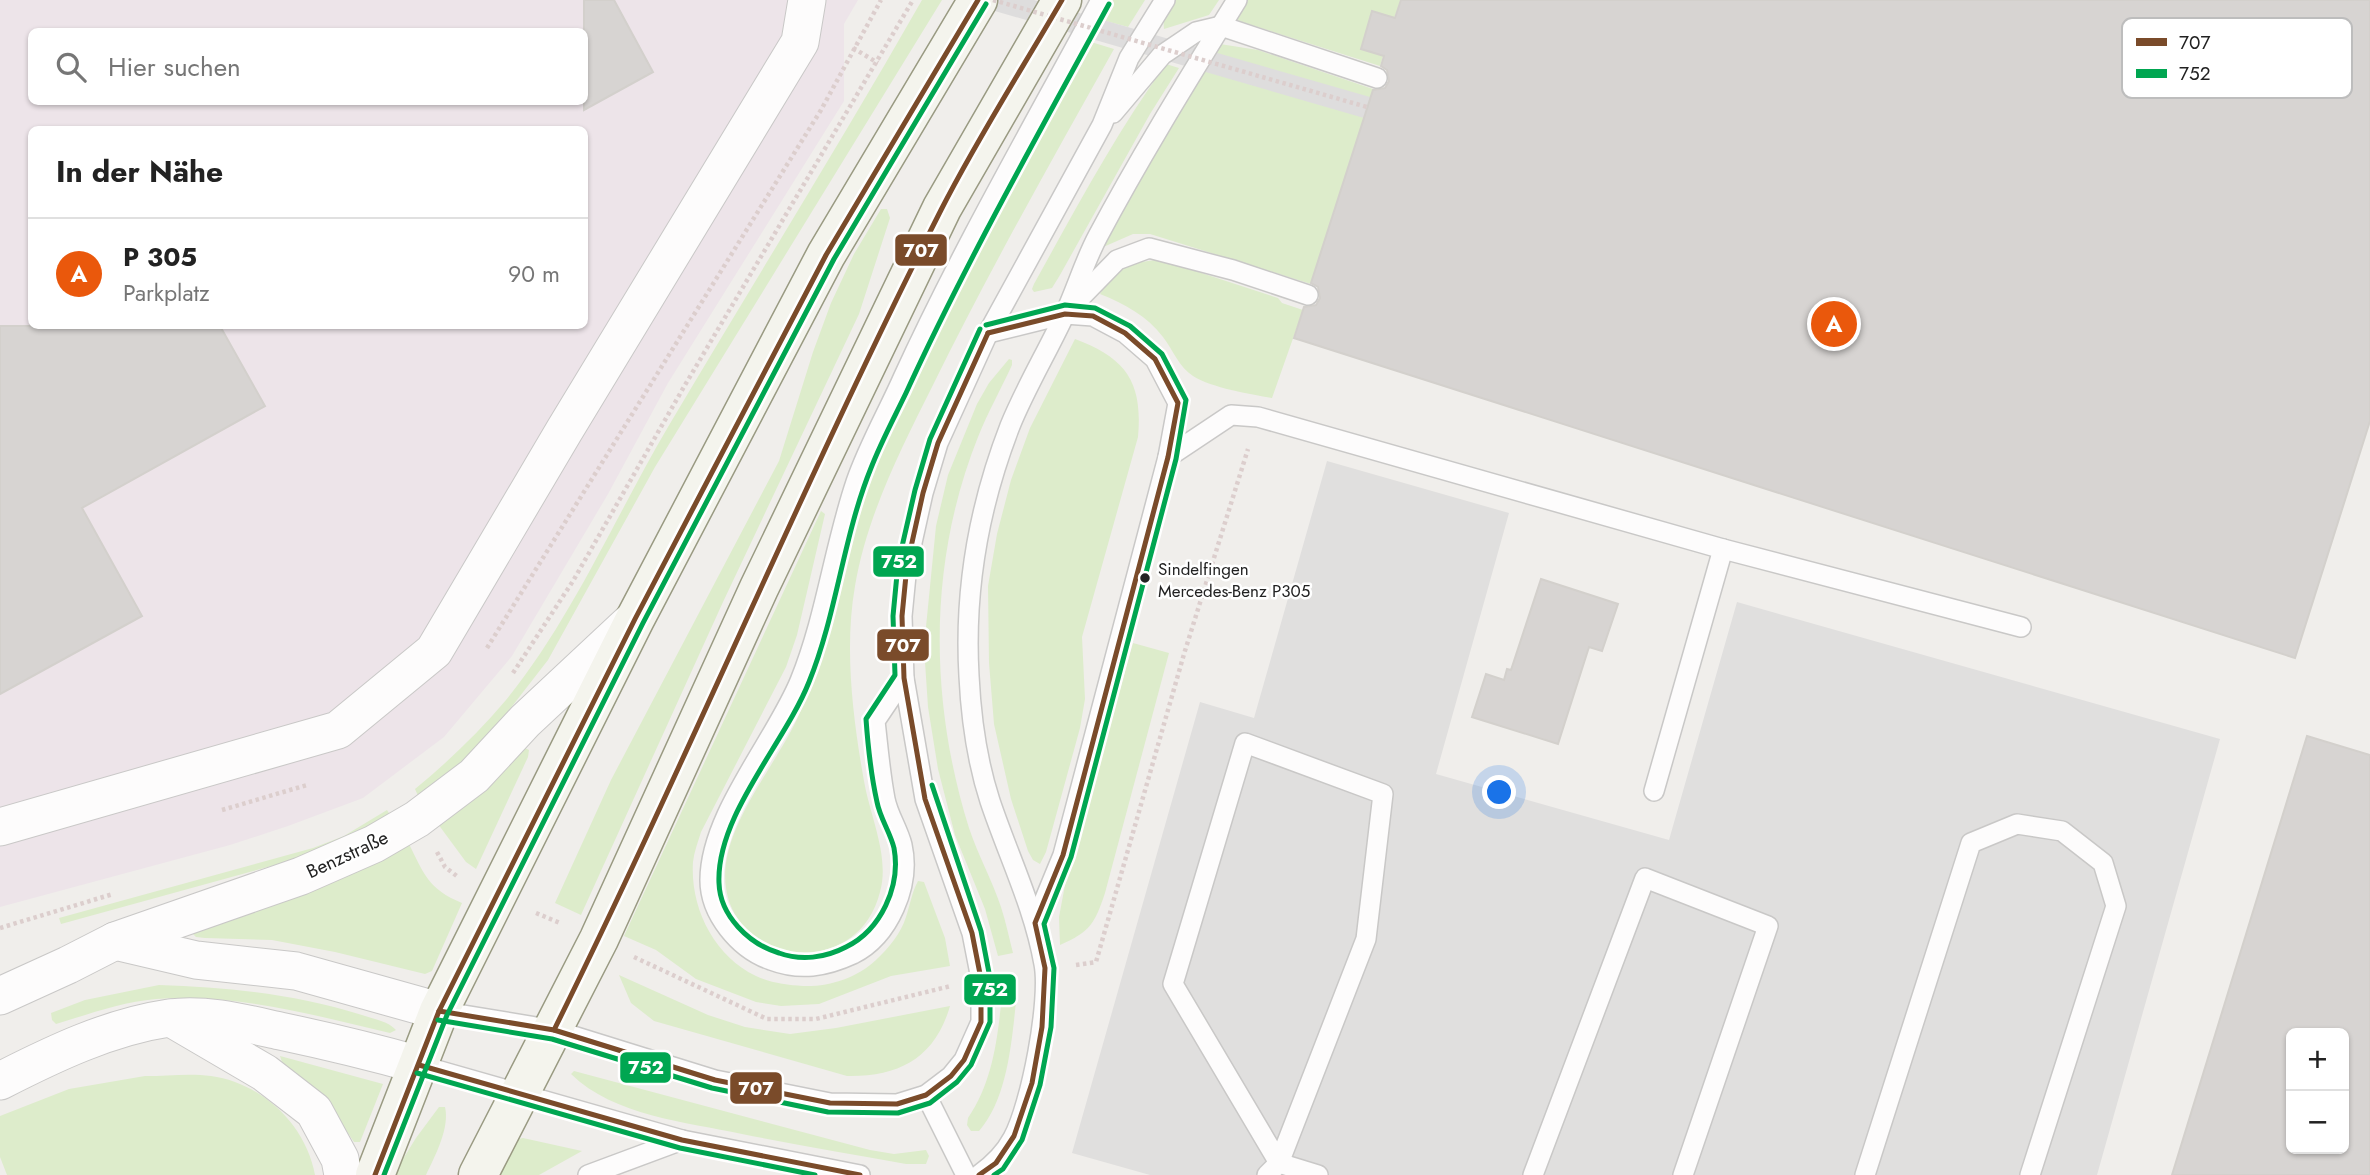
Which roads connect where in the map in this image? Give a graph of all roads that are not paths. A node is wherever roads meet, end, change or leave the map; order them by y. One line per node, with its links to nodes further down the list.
1 (807, 0): 19 (street)
2 (978, 0): 15 (main road)
3 (1062, 0): 25 (main road)
4 (1101, 0): 17 (lane)
5 (1166, 0): 9 (lane)
6 (1237, 0): 7 (lane)
7 (1221, 26): 8 (lane); 9 (lane); 11 (lane)
8 (1377, 78)
9 (1102, 125): 12 (lane)
10 (1308, 295): 11 (lane)
11 (1065, 314): 12 (lane); 13 (lane); 20 (lane)
12 (988, 333): 17 (lane)
13 (1168, 457): 14 (lane); 20 (lane)
14 (1723, 550): 16 (lane); 18 (lane)
15 (635, 619): 21 (street, Benzstraße); 23 (main road)
16 (2021, 627)
17 (904, 678): 29 (lane)
18 (1654, 791)
19 (0, 827)
20 (1035, 923): 38 (lane)
21 (115, 941): 22 (street, Benzstraße); 23 (street)
22 (0, 996)
23 (439, 1010): 25 (lane); 26 (main road)
24 (170, 1018): 26 (street); 27 (street); 32 (street)
25 (554, 1030): 28 (main road); 29 (lane)
26 (419, 1065): 28 (lane); 33 (main road)
27 (0, 1081)
28 (520, 1095): 30 (lane); 34 (main road)
29 (926, 1095): 37 (lane)
30 (682, 1140): 35 (lane); 36 (lane)
31 (1273, 1169): 31 (lane); 39 (lane)
32 (343, 1175)
33 (375, 1175)
34 (478, 1175)
35 (588, 1175)
36 (860, 1175)
37 (966, 1175)
38 (979, 1175)
39 (1318, 1175)
40 (1533, 1175): 41 (lane)
41 (1683, 1175)
42 (1865, 1175): 43 (lane)
43 (2030, 1175)

